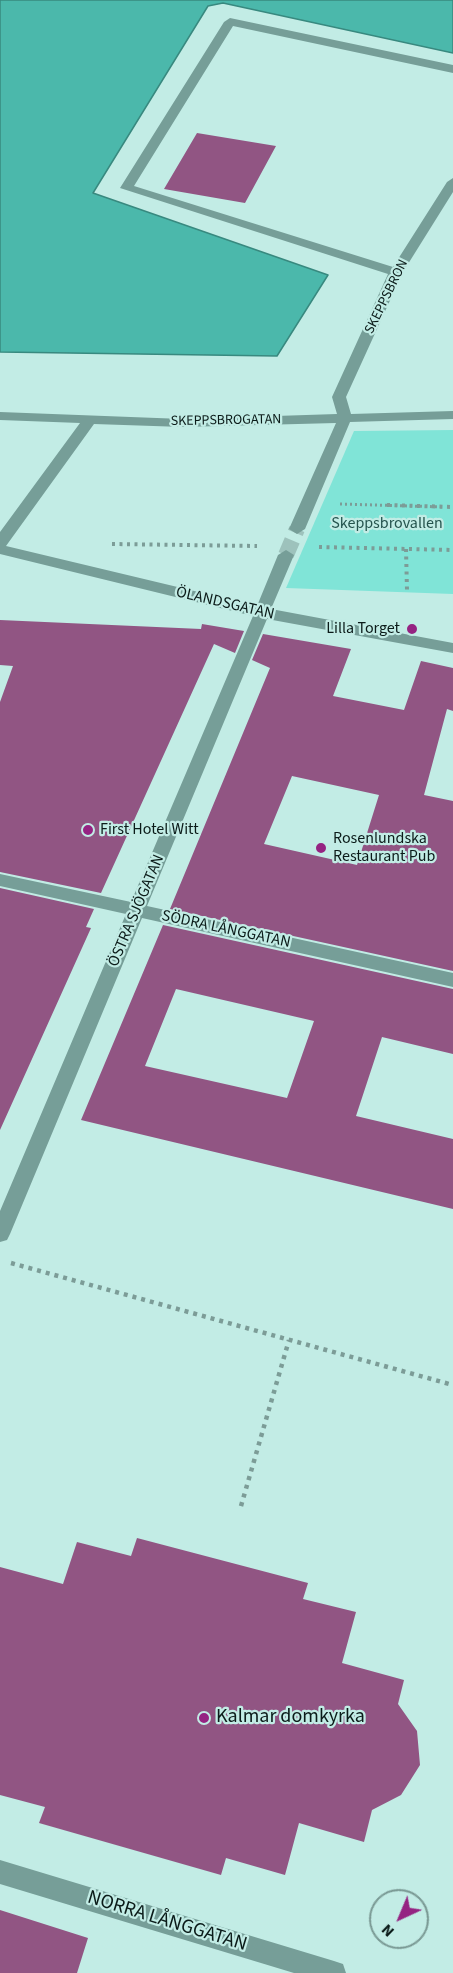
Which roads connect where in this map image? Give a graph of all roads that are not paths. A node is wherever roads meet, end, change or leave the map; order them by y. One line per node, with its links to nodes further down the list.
1 (453, 69): 3 (street)
2 (453, 182): 3 (street, SKEPPSBRON)
3 (396, 272): 6 (street, SKEPPSBRON)
4 (453, 415): 6 (street, SKEPPSBROGATAN)
5 (0, 416): 7 (street, SKEPPSBROGATAN)
6 (345, 418): 7 (street, SKEPPSBROGATAN); 8 (street)
7 (90, 420): 9 (street)
8 (297, 529)
9 (0, 543)
10 (0, 549): 12 (street, ÖLANDSGATAN)
11 (286, 555): 12 (street, ÖSTRA SJÖGATAN)
12 (262, 613): 13 (street, ÖLANDSGATAN); 15 (street, ÖSTRA SJÖGATAN)
13 (453, 648)
14 (0, 880): 15 (street, SÖDRA LÅNGGATAN)
15 (137, 910): 16 (street, SÖDRA LÅNGGATAN); 17 (street, ÖSTRA SJÖGATAN)
16 (453, 980)
17 (0, 1234)
18 (0, 1872): 19 (street, NORRA LÅNGGATAN)
19 (334, 1973)

